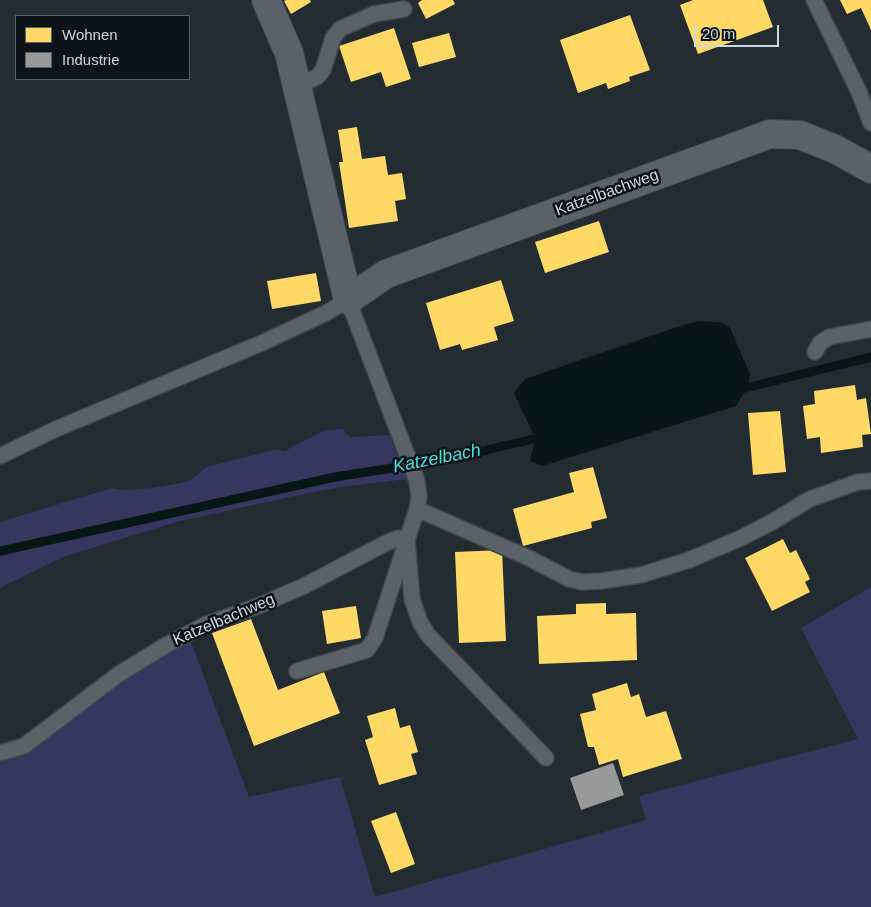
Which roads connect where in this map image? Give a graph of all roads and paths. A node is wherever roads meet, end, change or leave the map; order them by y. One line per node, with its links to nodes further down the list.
1 (266, 0): 4 (street)
2 (814, 0): 5 (lane)
3 (404, 10): 4 (lane)
4 (297, 86): 8 (street)
5 (865, 89): 6 (lane)
6 (871, 123)
7 (871, 169): 8 (street, Katzelbachweg)
8 (348, 300): 11 (lane, Katzelbachweg); 13 (lane)
9 (871, 329): 10 (lane)
10 (815, 352)
11 (0, 456)
12 (871, 481): 13 (lane)
13 (417, 509): 14 (lane)
14 (407, 540): 15 (lane); 16 (lane, Katzelbachweg); 17 (lane)
15 (297, 671)
16 (0, 753)
17 (546, 758)

